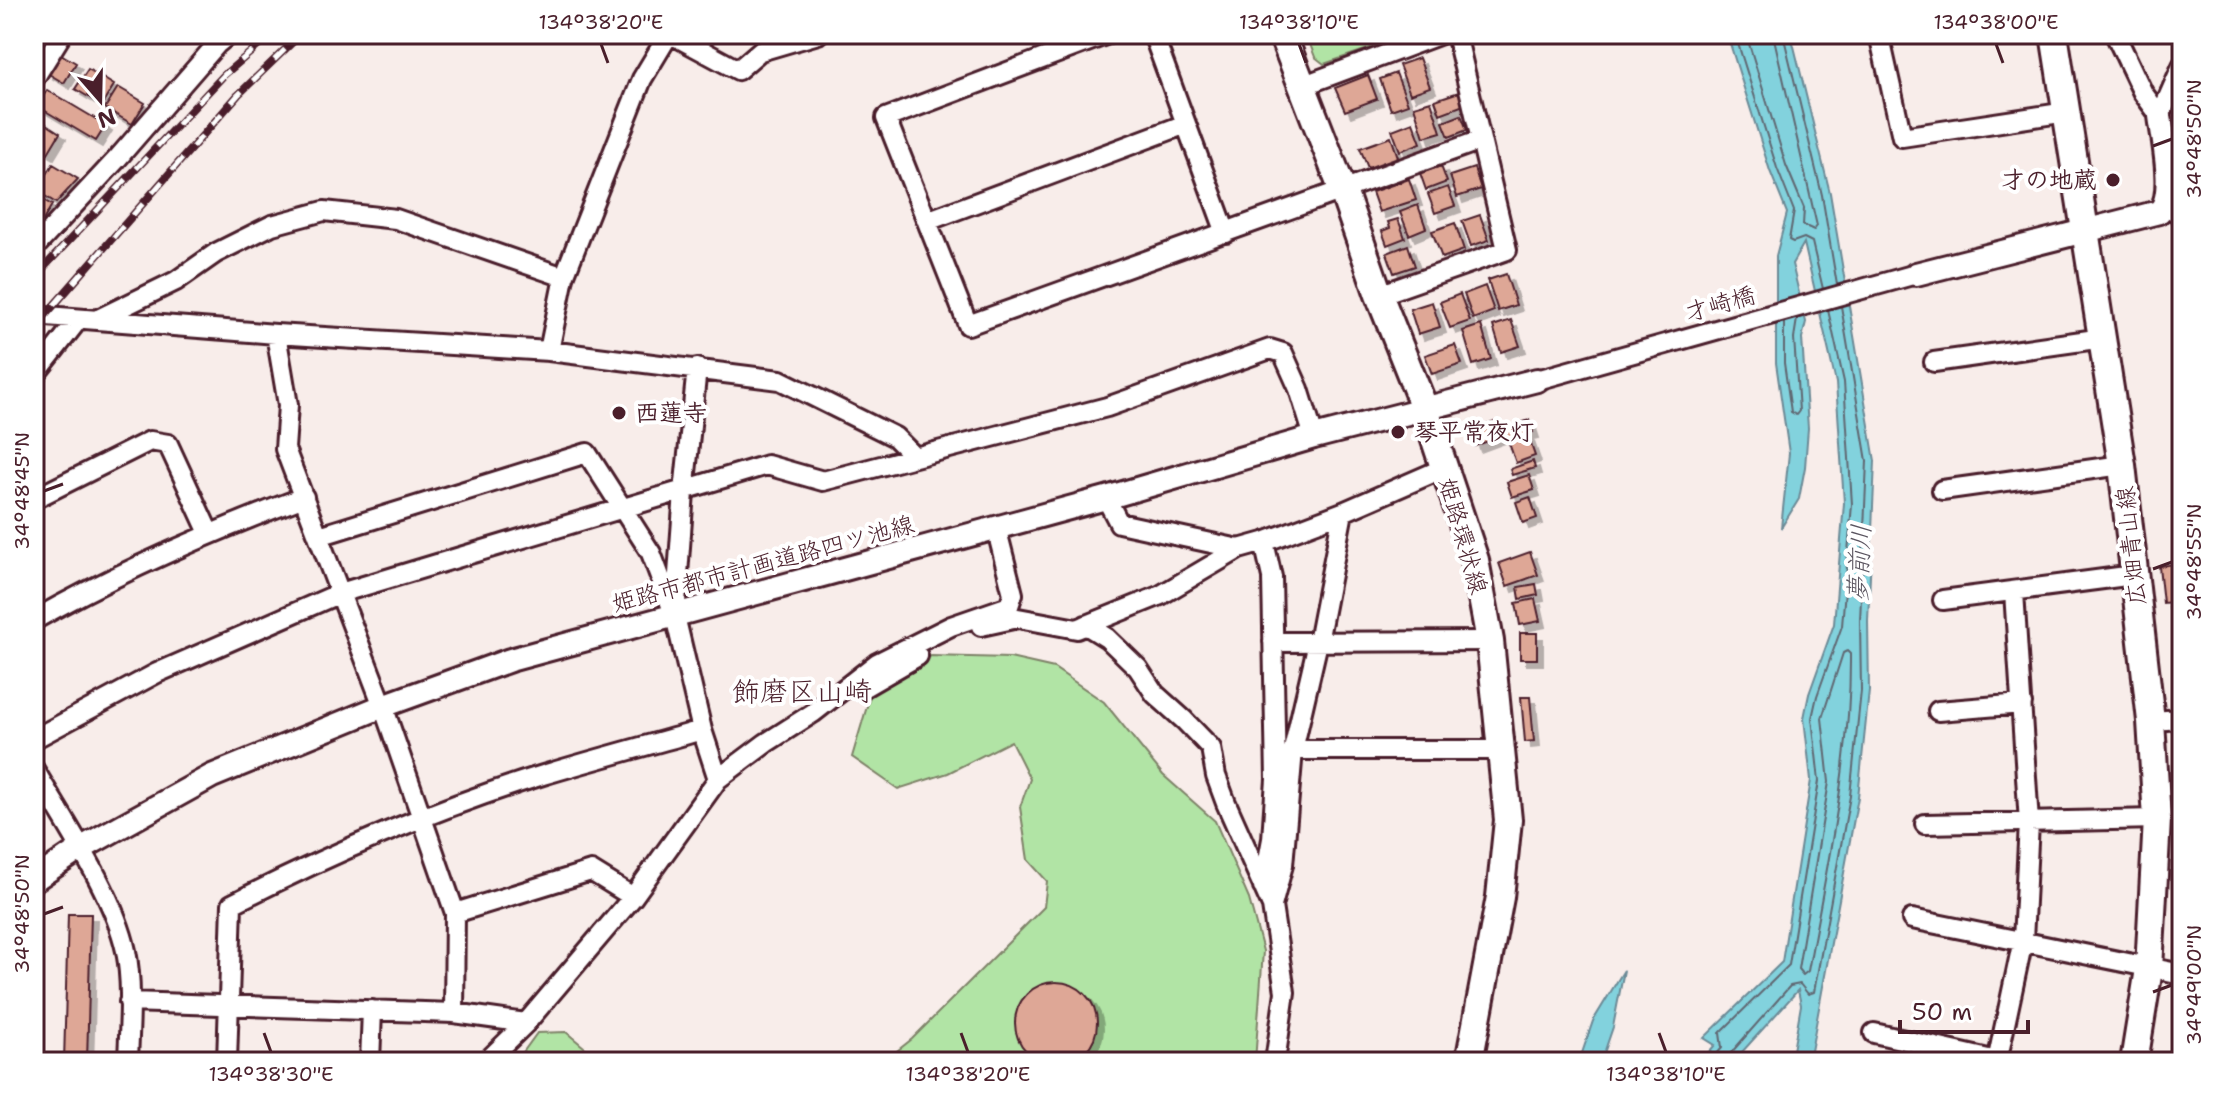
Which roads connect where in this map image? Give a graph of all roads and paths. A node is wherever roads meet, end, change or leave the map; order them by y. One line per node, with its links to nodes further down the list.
1 (62, 34): 16 (street)
2 (670, 34): 3 (street); 29 (street)
3 (818, 34)
4 (1051, 34): 14 (street)
5 (1108, 34): 14 (street)
6 (1153, 34): 20 (street)
7 (1282, 34): 17 (main road, 姫路環状線)
8 (1441, 34): 17 (street)
9 (1456, 34): 21 (street)
10 (1879, 34): 18 (street)
11 (2054, 34): 18 (main road, 広畑青山線)
12 (2115, 34): 19 (street)
13 (217, 37): 27 (street)
14 (1058, 53): 24 (street)
15 (2182, 66): 19 (street)
16 (34, 79)
17 (1302, 86): 22 (main road, 姫路環状線)
18 (2067, 112): 25 (main road, 広畑青山線)
19 (2160, 116): 23 (street)
20 (1186, 124): 24 (street); 26 (street)
21 (1481, 140): 22 (street); 30 (street)
22 (1343, 191): 26 (street); 30 (main road, 姫路環状線)
23 (2174, 210): 25 (street)
24 (927, 221): 26 (street)
25 (2085, 231): 28 (street); 34 (main road, 広畑青山線)
26 (1226, 233)
27 (34, 248)
28 (1916, 274): 39 (street, 才崎橋)
29 (564, 277): 32 (street); 35 (street)
30 (1379, 295): 40 (main road, 姫路環状線)
31 (34, 315): 32 (street)
32 (86, 320): 33 (street); 38 (street)
33 (276, 334): 35 (street); 47 (street)
34 (2103, 338): 36 (street); 43 (main road, 広畑青山線)
35 (549, 351): 37 (street)
36 (1934, 362)
37 (697, 368): 42 (street); 46 (street)
38 (34, 376)
39 (1537, 380): 40 (street, 姫路市都市計画道路四ツ池線)
40 (1425, 410): 41 (street, 姫路市都市計画道路四ツ池線); 44 (main road, 姫路環状線)
41 (1314, 437): 42 (street); 48 (street, 姫路市都市計画道路四ツ池線)
42 (915, 457): 46 (street)
43 (2122, 465): 45 (street); 57 (main road, 広畑青山線)
44 (1444, 468): 51 (street); 64 (main road, 姫路環状線)
45 (1942, 490)
46 (684, 492): 50 (street); 61 (street)
47 (304, 497): 53 (street); 54 (street)
48 (1106, 498): 52 (street, 姫路市都市計画道路四ツ池線); 56 (street)
49 (34, 499): 53 (street)
50 (622, 507): 54 (street); 59 (street); 61 (street)
51 (1343, 512): 55 (street); 66 (street)
52 (996, 527): 61 (street, 姫路市都市計画道路四ツ池線); 77 (street)
53 (209, 533): 62 (street)
54 (319, 536): 59 (street)
55 (1264, 542): 56 (street); 65 (street)
56 (1239, 549): 63 (street)
57 (2134, 575): 58 (street); 71 (main road, 広畑青山線)
58 (2014, 592): 60 (street); 67 (street)
59 (340, 593): 68 (street); 73 (street)
60 (1943, 600)
61 (675, 616): 68 (street, 姫路市都市計画道路四ツ池線); 72 (street)
62 (34, 620)
63 (1086, 625): 77 (street); 85 (street)
64 (1490, 641): 66 (street); 75 (main road, 姫路環状線)
65 (1273, 642): 66 (street); 78 (street)
66 (1318, 642): 74 (street)
67 (2022, 704): 69 (street); 81 (street)
68 (383, 706): 79 (street); 83 (street, 姫路市都市計画道路四ツ池線)
69 (1938, 711)
70 (2182, 719): 71 (street)
71 (2151, 721): 80 (main road, 広畑青山線)
72 (702, 730): 77 (street); 79 (street)
73 (34, 739)
74 (1293, 750): 75 (street); 78 (street)
75 (1503, 750): 105 (main road, 姫路環状線)
76 (34, 769): 83 (street)
77 (718, 779): 86 (street)
78 (1283, 780): 85 (street); 87 (street)
79 (423, 818): 88 (street); 94 (street)
80 (2157, 819): 81 (street); 91 (main road, 広畑青山線)
81 (2029, 823): 82 (street); 90 (street)
82 (1925, 824)
83 (80, 849): 84 (street, 姫路市都市計画道路四ツ池線); 93 (street)
84 (34, 880)
85 (1263, 887): 87 (street)
86 (633, 897): 88 (street); 97 (street)
87 (1272, 906): 104 (street)
88 (455, 913): 96 (street)
89 (1912, 919): 90 (street)
90 (2023, 940): 91 (street); 99 (street)
91 (2149, 969): 92 (street); 106 (main road, 広畑青山線)
92 (2182, 974)
93 (129, 1002): 94 (street); 100 (street)
94 (228, 1004): 95 (street); 101 (street)
95 (372, 1010): 96 (street); 102 (street)
96 (454, 1013): 97 (street)
97 (526, 1023): 103 (street)
98 (1874, 1033): 99 (street)
99 (1997, 1061)
100 (128, 1062)
101 (227, 1062)
102 (370, 1062)
103 (486, 1062)
104 (1275, 1062)
105 (1469, 1062)
106 (2134, 1062)

